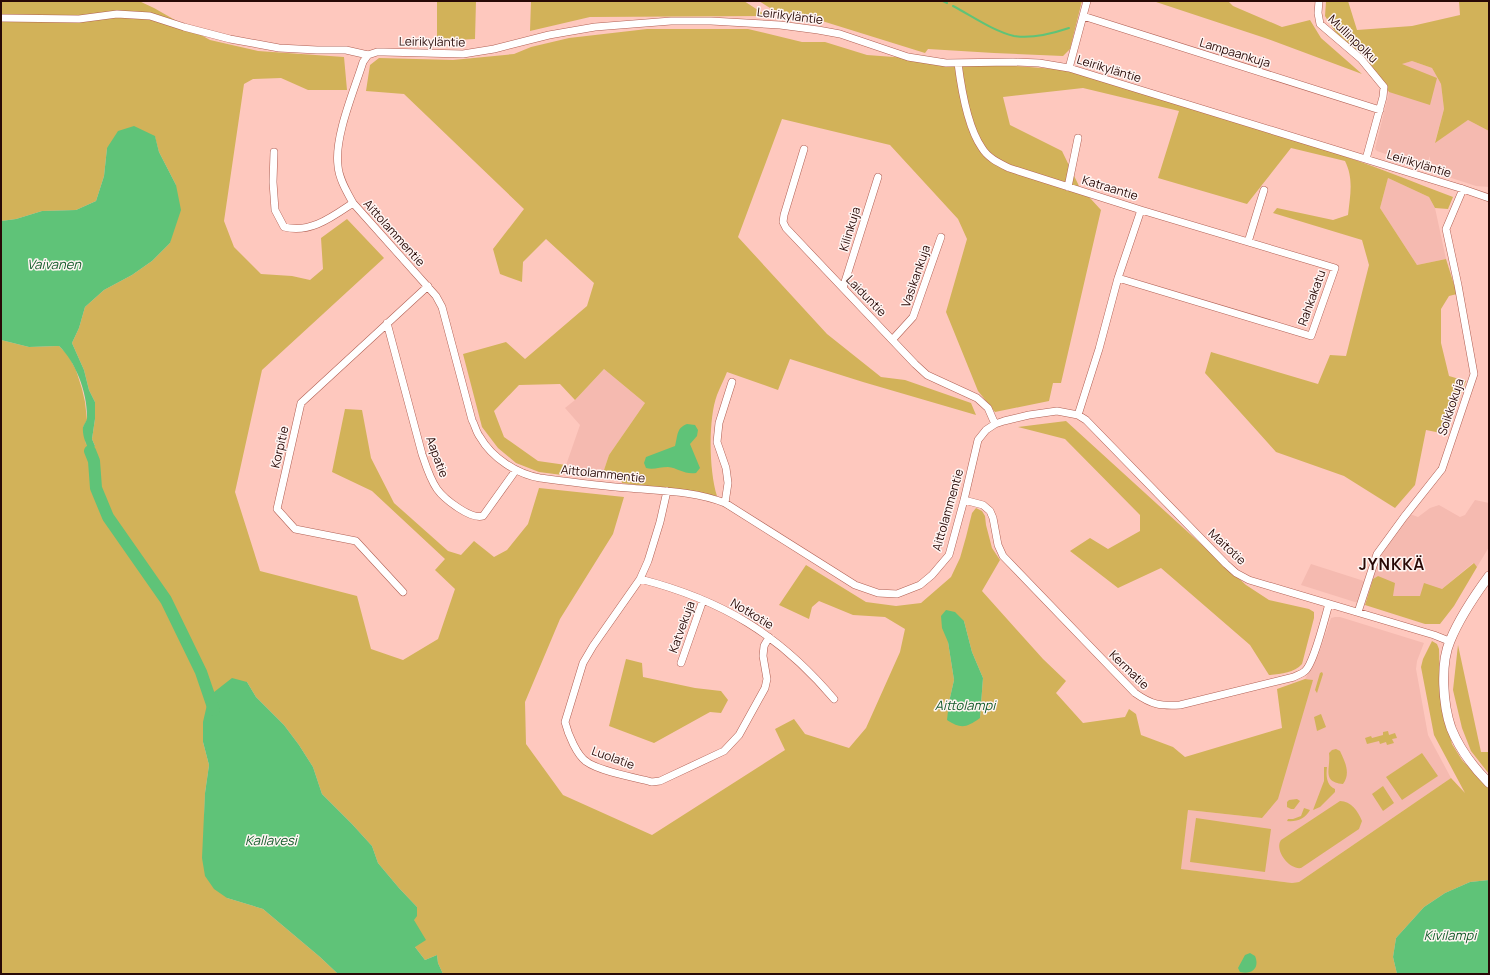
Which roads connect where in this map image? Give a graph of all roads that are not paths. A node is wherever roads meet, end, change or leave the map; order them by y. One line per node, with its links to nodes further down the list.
1 (1087, 1): 3 (street)
2 (1319, 1): 8 (street, Mullinpolku)
3 (1083, 16): 7 (street); 8 (street, Lampaankuja)
4 (1, 18): 5 (street, Leirikyläntie)
5 (368, 55): 6 (street, Leirikyläntie); 18 (street, Aittolammentie)
6 (958, 63): 7 (street, Leirikyläntie); 14 (street, Katraantie)
7 (1069, 68): 12 (street, Leirikyläntie)
8 (1380, 110): 12 (street, Mullinpolku)
9 (1078, 138): 14 (street)
10 (804, 149): 24 (street, Laiduntie)
11 (274, 152): 18 (street)
12 (1366, 159): 15 (street, Leirikyläntie)
13 (878, 177): 24 (street, Kilinkuja)
14 (1068, 187): 19 (street, Katraantie)
15 (1463, 189): 17 (street, Leirikyläntie); 40 (street, Soikkokuja)
16 (1264, 190): 21 (street)
17 (1489, 198)
18 (353, 203): 23 (street, Aittolammentie)
19 (1141, 210): 21 (street, Rahkakatu); 22 (street, Katraantie)
20 (941, 237): 26 (street, Vasikankuja)
21 (1248, 242): 22 (street, Rahkakatu)
22 (1118, 278): 29 (street, Katraantie)
23 (428, 286): 25 (street, Korpitie); 31 (street, Aittolammentie)
24 (843, 288): 26 (street, Laiduntie)
25 (387, 323): 31 (street, Aapatie); 37 (street, Korpitie)
26 (893, 340): 30 (street, Laiduntie)
27 (732, 382): 34 (street)
28 (1029, 415): 29 (street, Maitotie); 30 (street, Aittolammentie)
29 (1078, 415): 39 (street, Maitotie)
30 (995, 424): 33 (street, Aittolammentie)
31 (516, 470): 32 (street, Aittolammentie)
32 (667, 491): 34 (street, Aittolammentie); 36 (street, Luolatie)
33 (964, 500): 34 (street, Aittolammentie); 39 (street, Kermatie)
34 (725, 503)
35 (1489, 576): 42 (main road)
36 (640, 580): 38 (street, Notkotie); 41 (street, Luolatie)
37 (404, 592)
38 (703, 600): 41 (street, Notkotie); 43 (street, Katvekuja)
39 (1329, 604): 40 (street, Maitotie)
40 (1358, 612): 42 (street, Maitotie)
41 (769, 637): 44 (street, Notkotie)
42 (1450, 641): 45 (main road)
43 (681, 663)
44 (834, 699)
45 (1489, 783)

